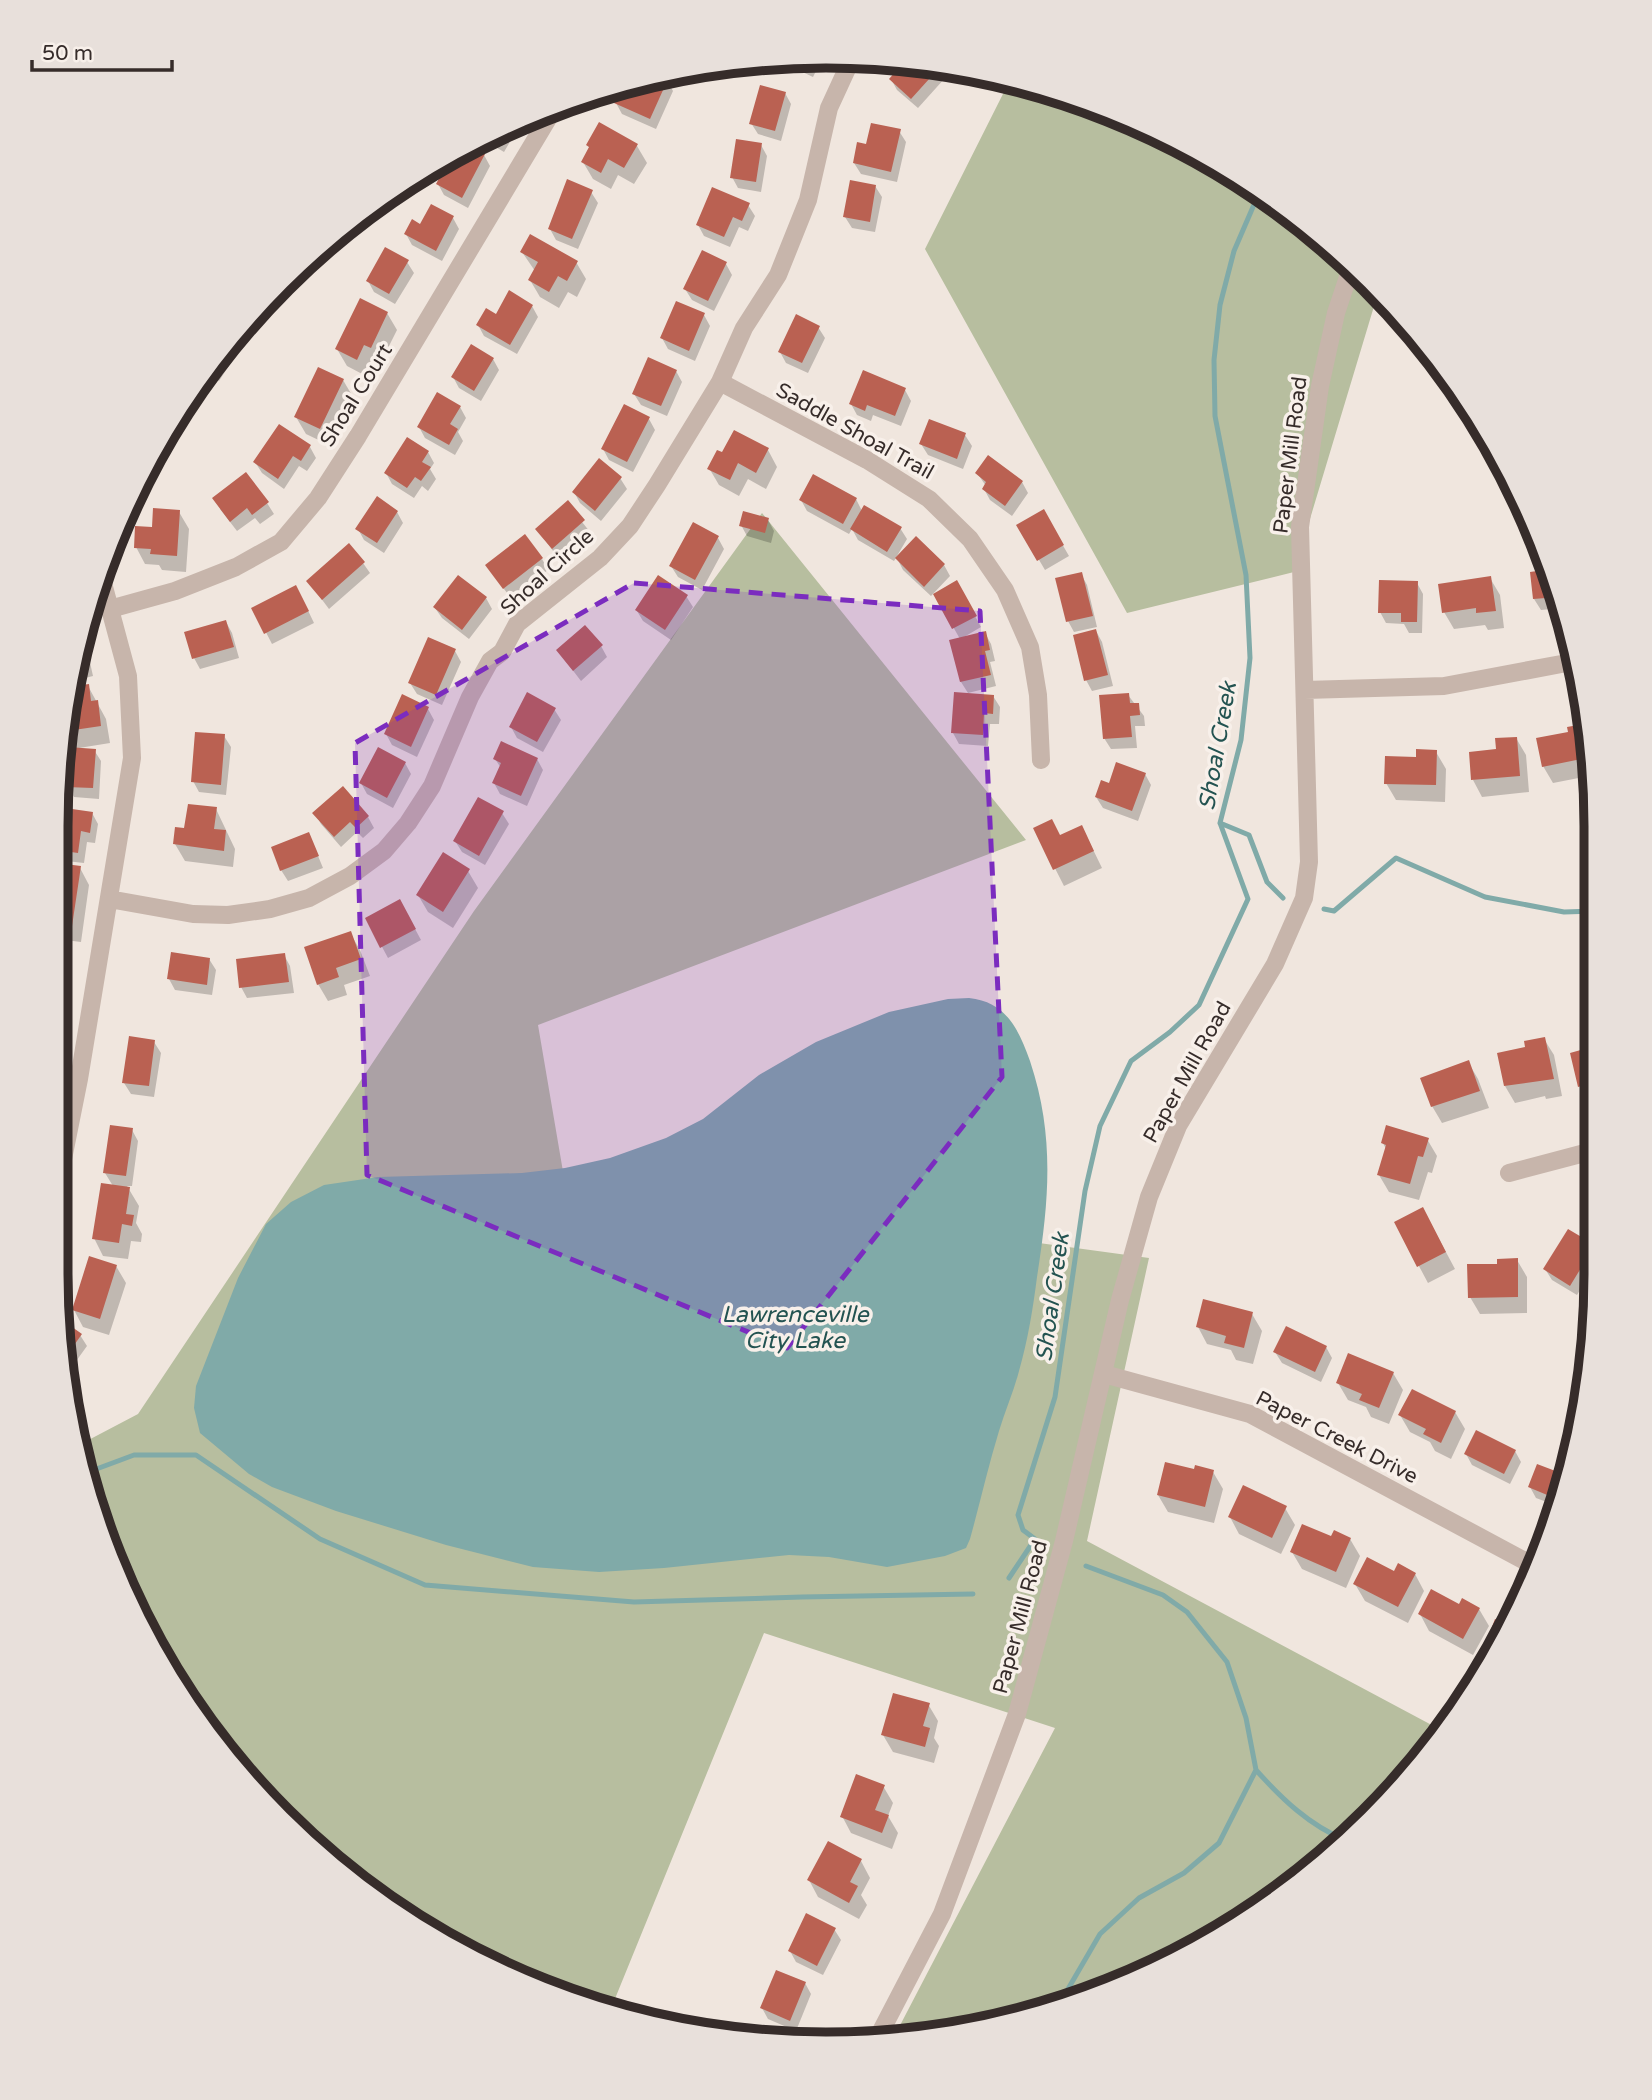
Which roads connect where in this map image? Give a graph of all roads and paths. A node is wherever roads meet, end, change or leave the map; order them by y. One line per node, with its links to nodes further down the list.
1 (847, 69): 4 (street, Shoal Circle)
2 (546, 122): 6 (street, Shoal Court)
3 (1348, 277): 8 (street, Paper Mill Road)
4 (720, 382): 9 (street, Saddle Shoal Trail); 10 (street, Shoal Circle)
5 (105, 591): 6 (street)
6 (110, 609): 10 (street)
7 (1566, 663): 8 (street)
8 (1304, 690): 14 (street, Paper Mill Road)
9 (1041, 760)
10 (109, 899): 11 (street)
11 (68, 1134)
12 (1584, 1153): 13 (street)
13 (1509, 1174)
14 (1104, 1374): 15 (street, Paper Creek Drive); 16 (street, Paper Mill Road)
15 (1527, 1562)
16 (882, 2029)

